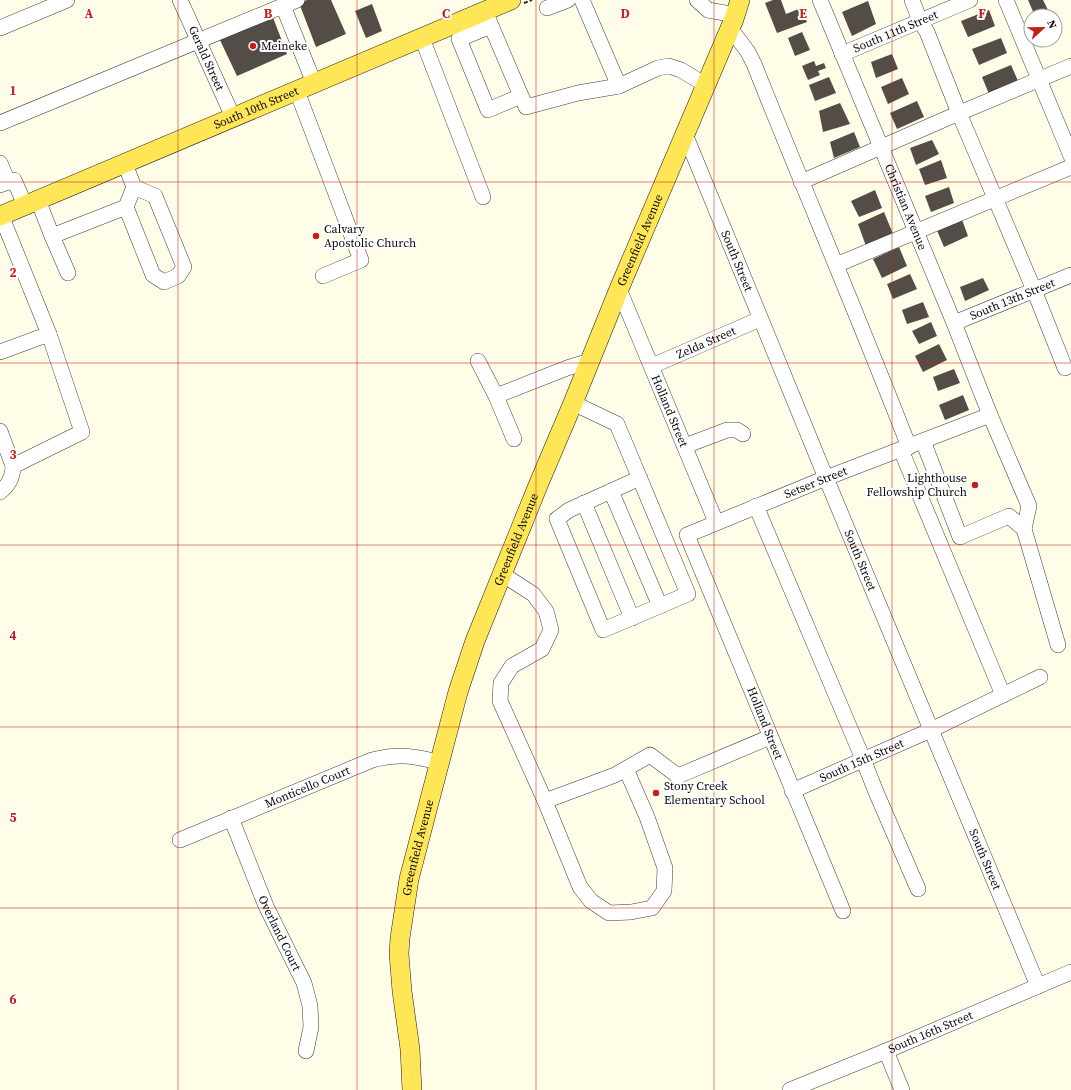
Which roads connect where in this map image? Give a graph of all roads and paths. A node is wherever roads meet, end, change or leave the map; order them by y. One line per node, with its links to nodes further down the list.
1 (67, 0): 15 (street)
2 (180, 0): 17 (street, Gerald Street)
3 (568, 0): 12 (street)
4 (582, 0): 22 (street)
5 (697, 0): 13 (street)
6 (820, 0): 18 (street, Christian Avenue)
7 (912, 0): 14 (street)
8 (970, 0): 14 (street, South 11th Street)
9 (1006, 0): 20 (street)
10 (288, 2): 17 (street); 23 (street)
11 (497, 8): 16 (main road, South 10th Street); 24 (street); 24 (street)
12 (547, 8)
13 (738, 11): 21 (main road, Greenfield Avenue); 34 (street)
14 (920, 21): 18 (street, South 11th Street); 25 (street)
15 (0, 28)
16 (422, 38): 23 (main road, South 10th Street); 37 (street)
17 (199, 41): 26 (street, Gerald Street); 27 (street)
18 (842, 54): 29 (street, Christian Avenue)
19 (1071, 66): 20 (street)
20 (1039, 80): 25 (street); 30 (street)
21 (706, 85): 22 (street); 28 (main road, Greenfield Avenue)
22 (619, 86): 24 (street)
23 (305, 87): 26 (main road, South 10th Street); 48 (street)
24 (521, 96)
25 (959, 113): 29 (street); 38 (street)
26 (233, 117): 32 (main road, South 10th Street)
27 (0, 123)
28 (685, 134): 49 (main road, Greenfield Avenue); 51 (street, South Street)
29 (881, 147): 34 (street); 42 (street, Christian Avenue)
30 (1071, 156)
31 (0, 163): 35 (street)
32 (125, 164): 36 (street); 39 (main road, South 10th Street)
33 (1071, 167): 38 (street)
34 (801, 182): 45 (street)
35 (4, 184): 39 (street)
36 (134, 187): 40 (street); 40 (street)
37 (484, 197)
38 (996, 198): 42 (street); 50 (street)
39 (31, 203): 41 (main road, South 10th Street); 43 (street)
40 (126, 207): 43 (street)
41 (0, 216): 44 (street)
42 (916, 231): 45 (street); 52 (street, Christian Avenue)
43 (52, 236): 46 (street)
44 (7, 249): 53 (street)
45 (836, 265): 66 (street)
46 (68, 273)
47 (1071, 275): 50 (street, South 13th Street)
48 (323, 276)
49 (619, 289): 56 (main road, Greenfield Avenue); 57 (street, Holland Street)
50 (1034, 290): 52 (street, South 13th Street); 58 (street)
51 (760, 319): 57 (street, Zelda Street); 69 (street, South Street)
52 (954, 323): 61 (street, Christian Avenue)
53 (49, 334): 54 (street); 67 (street)
54 (0, 352)
55 (478, 361): 59 (street)
56 (590, 361): 59 (street); 60 (main road, Greenfield Avenue)
57 (652, 366): 65 (street, Holland Street)
58 (1065, 368)
59 (496, 396): 64 (street)
60 (573, 403): 68 (street); 77 (main road, Greenfield Avenue)
61 (990, 415): 66 (street, Setser Street); 75 (street, Christian Avenue)
62 (0, 431): 67 (street)
63 (743, 434): 65 (street)
64 (514, 439)
65 (685, 446): 74 (street, Holland Street)
66 (911, 446): 69 (street, Setser Street); 75 (street); 82 (street)
67 (14, 466): 71 (street)
68 (640, 478): 70 (street); 78 (street)
69 (826, 478): 73 (street, Setser Street); 83 (street, South Street)
70 (611, 491): 72 (street); 78 (street)
71 (0, 492)
72 (584, 503): 79 (street); 79 (street)
73 (756, 506): 74 (street, Setser Street); 85 (street)
74 (716, 522): 76 (street, Setser Street)
75 (1024, 528): 80 (street)
76 (687, 535): 84 (street, Holland Street)
77 (502, 574): 86 (main road, Greenfield Avenue); 89 (street)
78 (660, 606): 79 (street)
79 (632, 618)
80 (1058, 645)
81 (1040, 677): 82 (street, South 15th Street)
82 (1003, 695): 83 (street, South 15th Street)
83 (931, 730): 85 (street, South 15th Street); 95 (street, South Street)
84 (770, 737): 87 (street); 88 (street, Holland Street)
85 (863, 759): 88 (street, South 15th Street); 92 (street)
86 (439, 762): 90 (street, Monticello Court); 98 (main road, Greenfield Avenue)
87 (626, 769): 89 (street); 89 (street)
88 (792, 791): 93 (street, Holland Street)
89 (545, 801)
90 (231, 818): 91 (street, Monticello Court); 96 (street, Overland Court)
91 (180, 840)
92 (918, 889)
93 (843, 911)
94 (1071, 972): 95 (street, South 16th Street)
95 (1038, 986): 97 (street, South 16th Street)
96 (306, 1051)
97 (886, 1051): 99 (street, South 16th Street); 100 (street)
98 (412, 1090)
99 (790, 1090)
100 (902, 1090)

